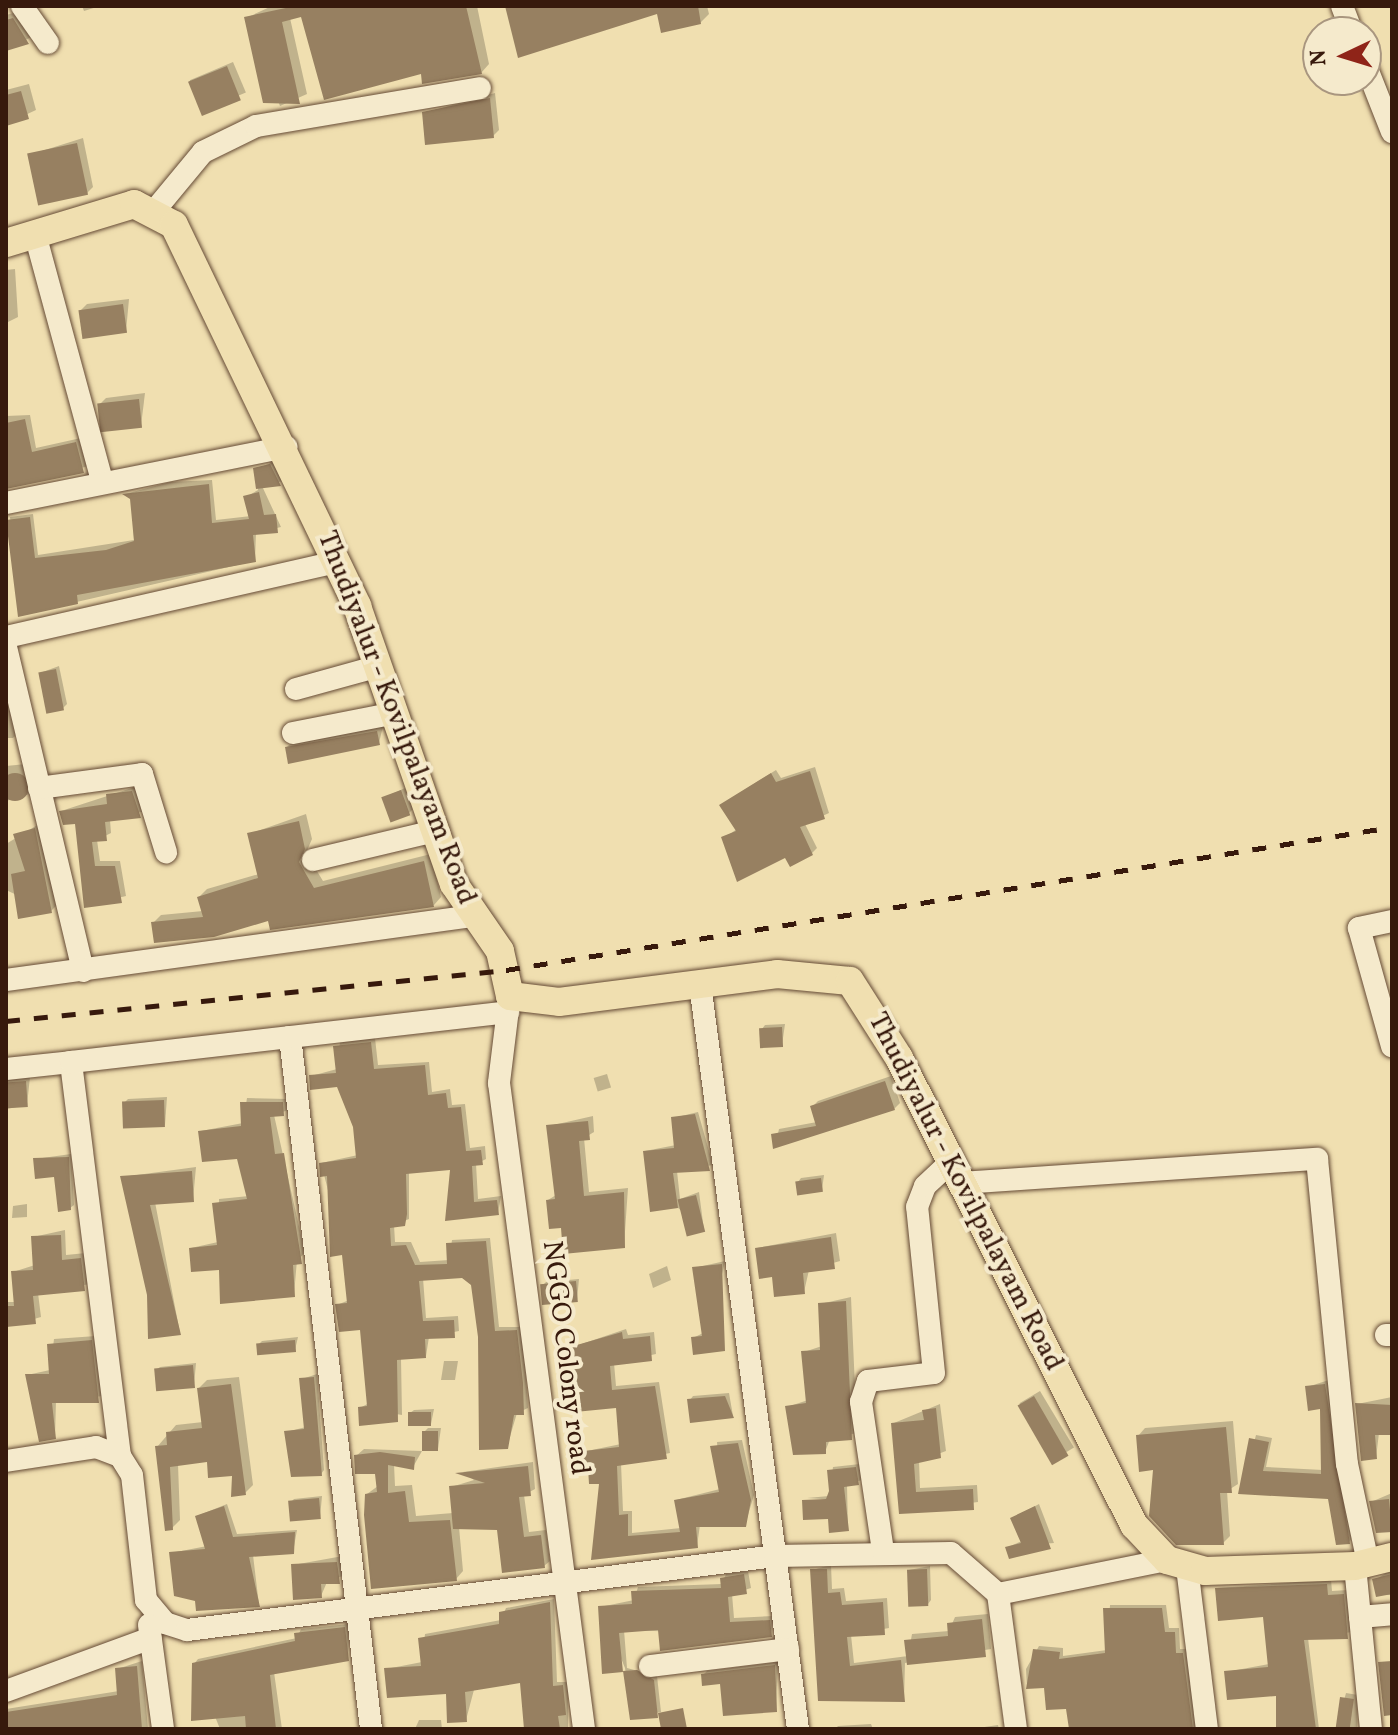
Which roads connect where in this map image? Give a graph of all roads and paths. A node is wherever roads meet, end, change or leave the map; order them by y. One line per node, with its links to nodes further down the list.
1 (22, 6): 2 (street)
2 (48, 43)
3 (480, 88): 6 (street)
4 (1378, 96): 5 (street)
5 (1392, 132)
6 (155, 210): 7 (main road); 9 (main road, Thudiyalur - Kovilpalayam Road)
7 (35, 234): 8 (main road); 10 (street)
8 (6, 243)
9 (286, 447): 10 (street); 12 (main road, Thudiyalur - Kovilpalayam Road)
10 (102, 481): 11 (street)
11 (6, 503)
12 (337, 562): 13 (street); 15 (main road, Thudiyalur - Kovilpalayam Road)
13 (6, 637)
14 (6, 647): 19 (street)
15 (376, 667): 16 (street); 17 (main road, Thudiyalur - Kovilpalayam Road)
16 (296, 689)
17 (391, 714): 18 (street); 20 (main road, Thudiyalur - Kovilpalayam Road)
18 (293, 733)
19 (39, 788): 21 (street); 25 (street)
20 (435, 831): 22 (street); 23 (main road, Thudiyalur - Kovilpalayam Road)
21 (166, 852)
22 (313, 860)
23 (472, 916): 25 (street); 28 (main road, Thudiyalur - Kovilpalayam Road)
24 (1392, 921): 30 (street)
25 (83, 971): 26 (street)
26 (6, 980)
27 (700, 984): 28 (main road, Thudiyalur - Kovilpalayam Road); 33 (main road, Thudiyalur - Kovilpalayam Road); 37 (street)
28 (509, 1004): 29 (street); 40 (street, NGGO Colony road)
29 (290, 1037): 31 (street); 43 (street)
30 (1392, 1046)
31 (71, 1062): 32 (street); 34 (street)
32 (6, 1069)
33 (956, 1172): 36 (street); 38 (street); 39 (main road, Thudiyalur - Kovilpalayam Road)
34 (120, 1456): 35 (street); 42 (street)
35 (6, 1461)
36 (883, 1551): 37 (street); 41 (street)
37 (775, 1556): 40 (street); 47 (street)
38 (1372, 1562): 39 (main road); 45 (street)
39 (1177, 1563): 41 (street); 55 (street)
40 (563, 1580): 43 (street); 52 (street, NGGO Colony road)
41 (998, 1594): 54 (street)
42 (146, 1600): 43 (street); 46 (street)
43 (355, 1609): 51 (street)
44 (1392, 1614): 45 (street)
45 (1360, 1617): 56 (street)
46 (151, 1638): 49 (street); 50 (street)
47 (788, 1649): 48 (street); 53 (street)
48 (650, 1666)
49 (6, 1691)
50 (163, 1729)
51 (371, 1729)
52 (584, 1729)
53 (798, 1729)
54 (1016, 1729)
55 (1207, 1729)
56 (1371, 1729)

